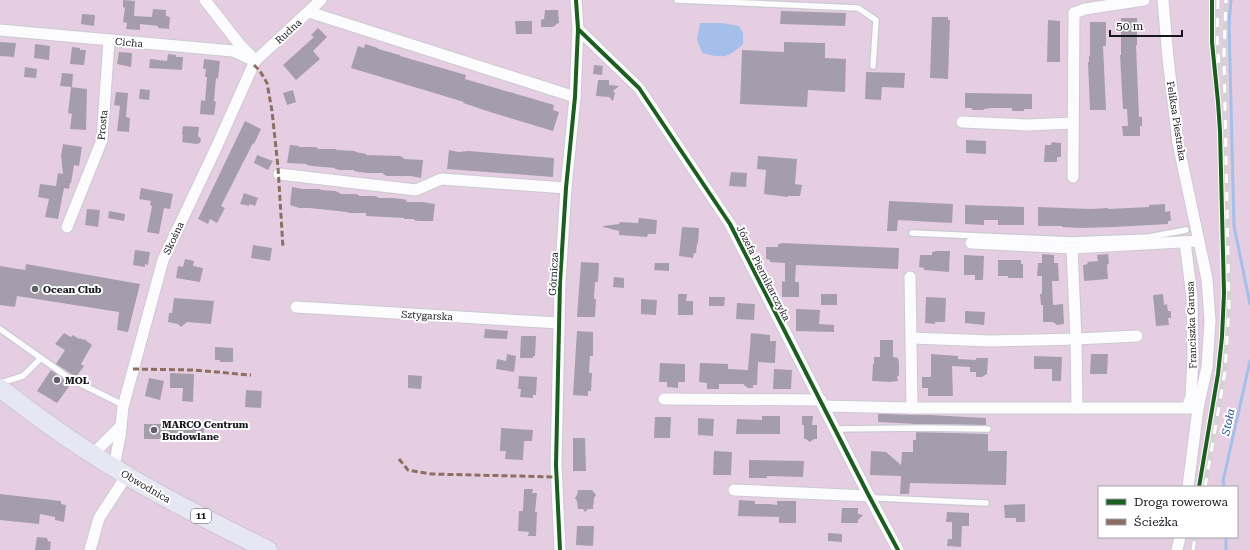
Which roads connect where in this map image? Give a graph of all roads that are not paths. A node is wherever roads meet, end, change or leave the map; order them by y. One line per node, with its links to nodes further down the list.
1 (205, 0): 11 (street)
2 (321, 0): 7 (street, Rudna)
3 (576, 0): 8 (street, Górnicza)
4 (677, 0): 12 (lane)
5 (1144, 0): 15 (street)
6 (1163, 0): 22 (street, Feliksa Piestraka)
7 (309, 12): 11 (street, Rudna); 13 (street)
8 (578, 29): 13 (street, Górnicza); 38 (street, Józefa Piernikarczyka)
9 (0, 30): 10 (street, Cicha)
10 (109, 40): 11 (street, Cicha); 19 (street, Prosta)
11 (255, 61): 39 (street, Skośna)
12 (874, 66)
13 (575, 97): 18 (street, Górnicza)
14 (962, 122): 15 (street)
15 (1073, 123): 17 (street)
16 (279, 174): 18 (street)
17 (1073, 177)
18 (566, 188): 28 (street, Górnicza)
19 (67, 227)
20 (1186, 230): 25 (lane)
21 (912, 233): 25 (lane)
22 (1199, 241): 23 (street); 42 (street, Feliksa Piestraka)
23 (1185, 242): 25 (street); 42 (street, Franciszka Garusa)
24 (971, 243): 25 (street)
25 (1072, 244): 32 (street)
26 (910, 277): 31 (street)
27 (296, 307): 28 (street, Sztygarska)
28 (559, 323): 56 (street, Górnicza)
29 (0, 329): 33 (lane)
30 (1137, 336): 32 (street)
31 (912, 338): 32 (street); 40 (street)
32 (1076, 339): 41 (street)
33 (40, 358): 34 (lane); 39 (lane)
34 (0, 384)
35 (0, 388): 43 (highway, Obwodnica / 11)
36 (0, 394): 43 (highway, Obwodnica / 11)
37 (664, 399): 38 (street)
38 (822, 403): 40 (street); 45 (street, Józefa Piernikarczyka)
39 (123, 405): 44 (street, Skośna)
40 (912, 408): 41 (street)
41 (1077, 408): 42 (street)
42 (1192, 408): 49 (street)
43 (30, 412): 47 (highway, Obwodnica / 11)
44 (121, 426): 47 (street); 48 (street, Skośna)
45 (835, 429): 46 (lane); 51 (street, Józefa Piernikarczyka)
46 (988, 429)
47 (93, 454): 48 (highway, Obwodnica / 11)
48 (120, 471): 54 (street, Skośna); 55 (highway, Obwodnica / 11)
49 (1188, 486)
50 (734, 490): 51 (street)
51 (869, 496): 52 (lane); 57 (street, Józefa Piernikarczyka)
52 (986, 503)
53 (1180, 538): 58 (street)
54 (90, 550)
55 (268, 550)
56 (560, 550)
57 (898, 550)
58 (1177, 550)

